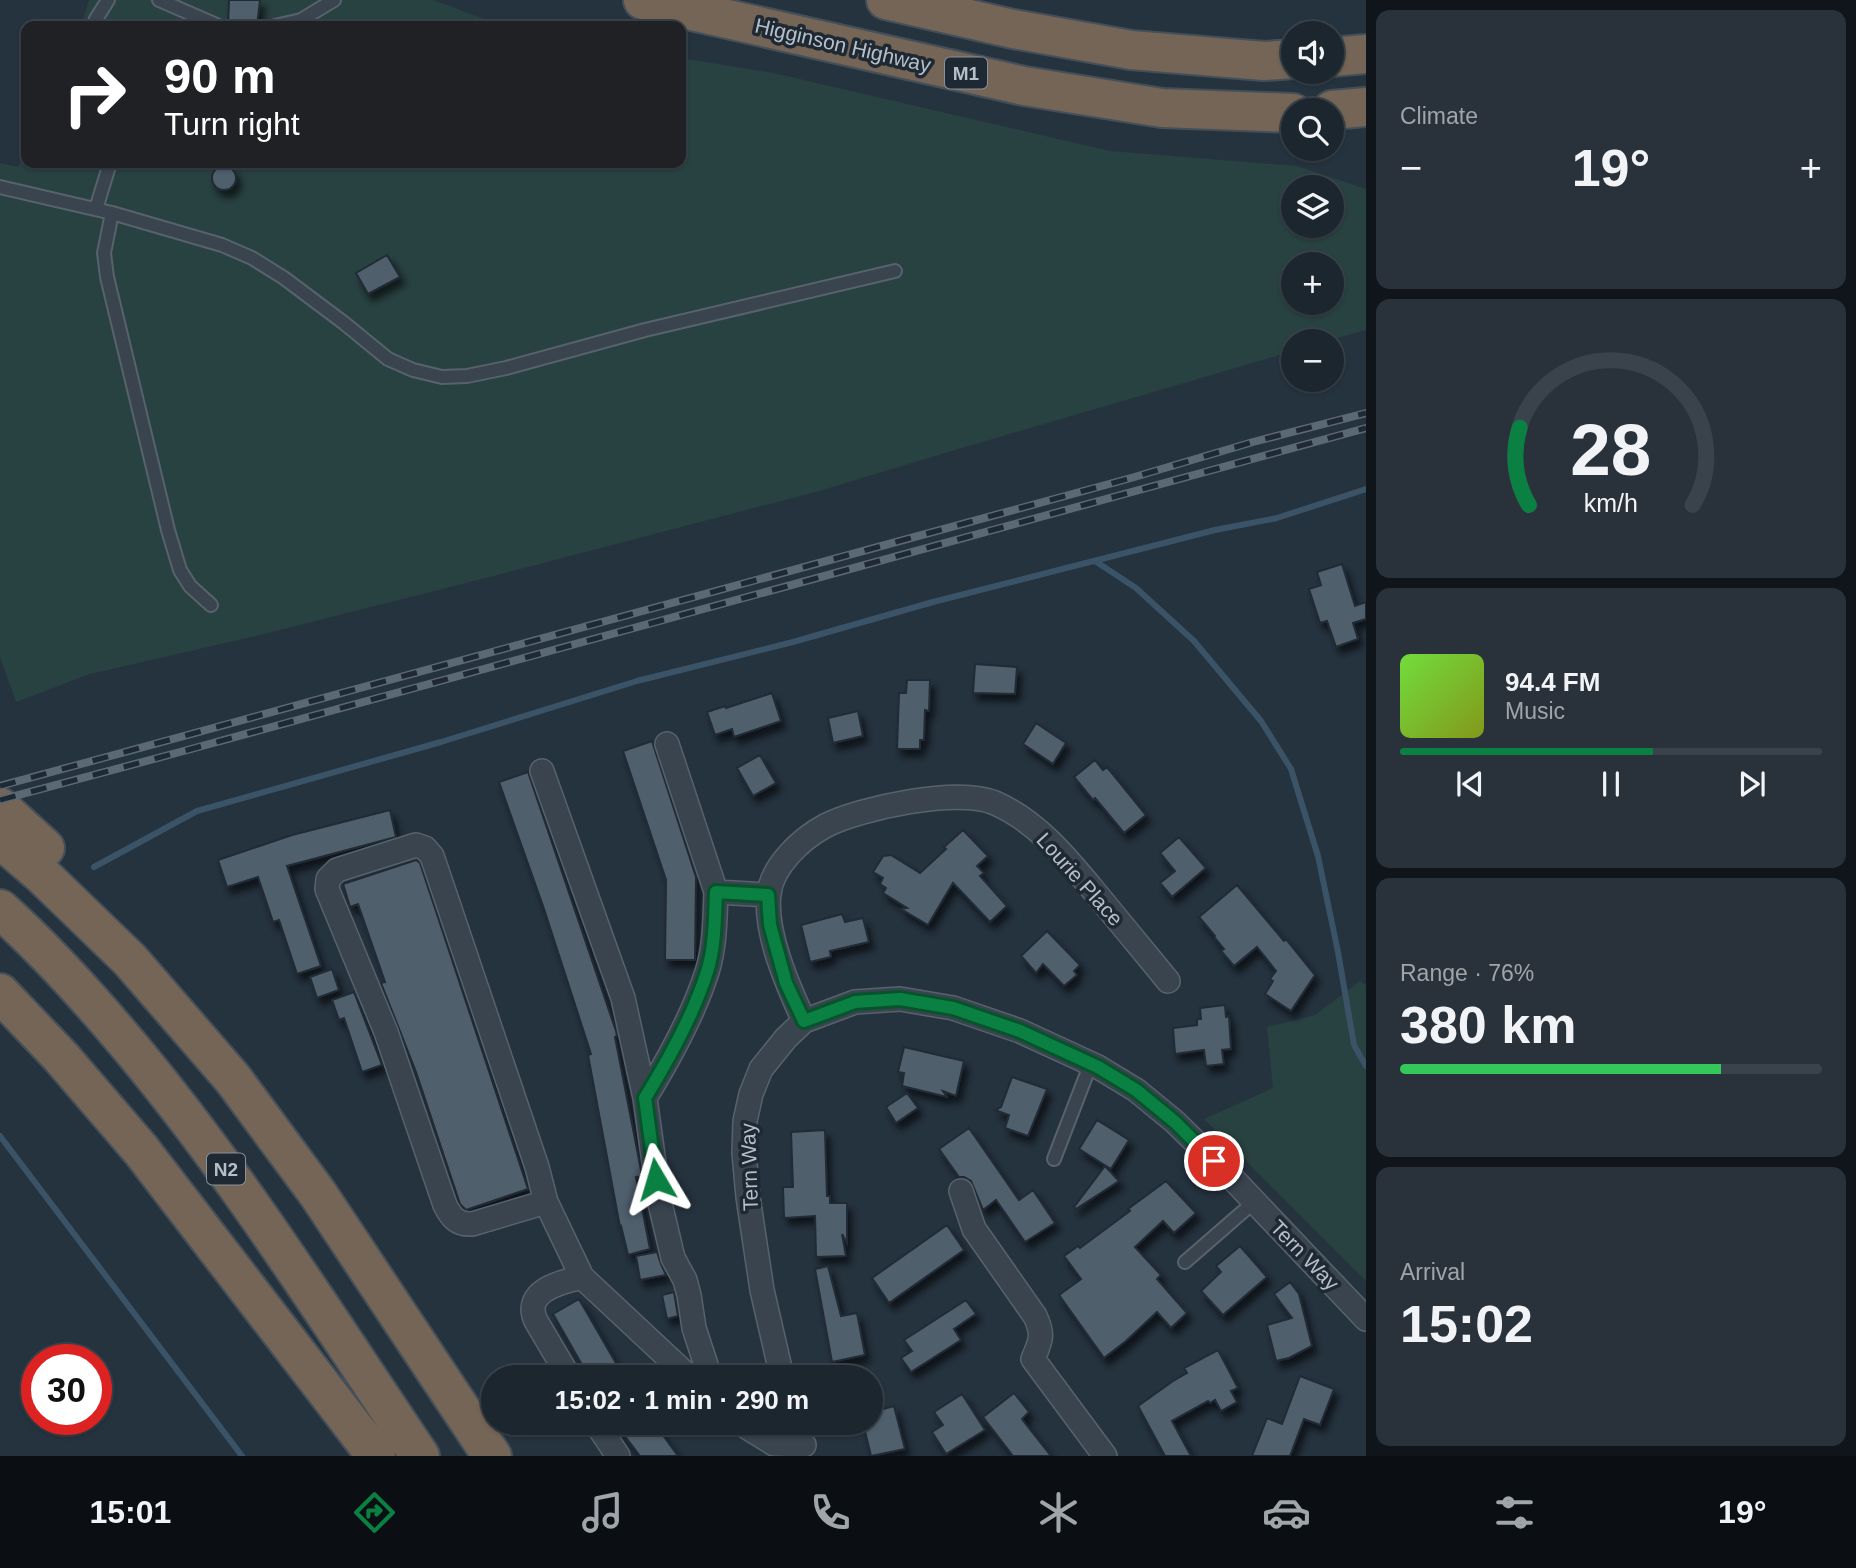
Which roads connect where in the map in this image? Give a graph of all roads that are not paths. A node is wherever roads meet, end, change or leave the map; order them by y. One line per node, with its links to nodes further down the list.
1 (108, 0): 6 (lane)
2 (159, 0): 7 (lane)
3 (334, 0): 8 (lane)
4 (643, 0): 14 (highway, Higginson Highway / M1)
5 (886, 0): 11 (highway)
6 (95, 21)
7 (207, 21)
8 (298, 21)
9 (1366, 54): 10 (highway)
10 (1344, 56)
11 (1281, 60)
12 (1366, 107): 13 (highway)
13 (1344, 109)
14 (1281, 113)
15 (108, 168): 17 (lane)
16 (0, 187): 17 (lane)
17 (96, 209): 18 (lane)
18 (112, 213): 19 (lane); 20 (lane)
19 (895, 271)
20 (211, 605)
21 (667, 744): 25 (street)
22 (542, 771): 33 (street)
23 (0, 807): 28 (highway)
24 (0, 839): 28 (highway)
25 (716, 892): 26 (street); 33 (street)
26 (768, 895): 29 (street, Lourie Place); 31 (street)
27 (0, 909): 49 (highway, N2)
28 (130, 960): 50 (highway)
29 (1168, 981)
30 (0, 993): 48 (highway)
31 (804, 1021): 32 (street, Tern Way); 44 (street, Tern Way)
32 (1091, 1063): 34 (lane); 37 (street, Tern Way)
33 (645, 1098): 43 (street)
34 (1054, 1159)
35 (961, 1191): 52 (street)
36 (547, 1202): 36 (street); 39 (street)
37 (1254, 1202): 38 (lane); 40 (street, Tern Way)
38 (1185, 1262)
39 (582, 1277): 41 (street); 42 (street)
40 (1366, 1319)
41 (562, 1365)
42 (676, 1365)
43 (706, 1365)
44 (779, 1365)
45 (604, 1435): 51 (street)
46 (759, 1435): 47 (street)
47 (806, 1451)
48 (376, 1456)
49 (420, 1456)
50 (492, 1456)
51 (618, 1456)
52 (1105, 1456)

